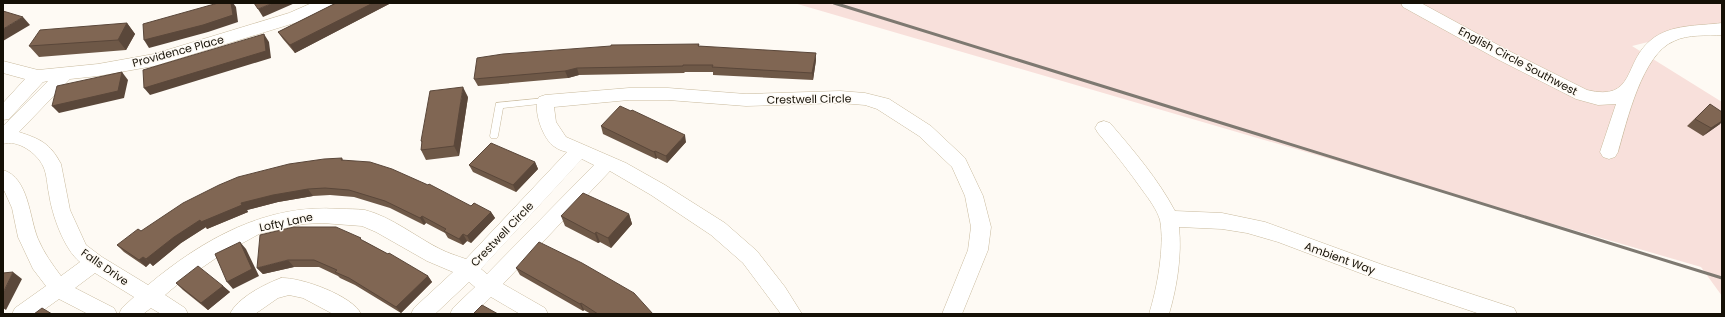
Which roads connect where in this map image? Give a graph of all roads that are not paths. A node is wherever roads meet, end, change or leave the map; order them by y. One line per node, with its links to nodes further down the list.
1 (326, 3): 5 (street, Providence Place)
2 (1409, 3): 7 (street, English Circle Southwest)
3 (1722, 29): 7 (street)
4 (3, 67): 6 (street, Providence Place)
5 (64, 74): 6 (street, Providence Place); 11 (street)
6 (38, 76): 9 (street)
7 (1630, 89): 14 (street)
8 (545, 101): 12 (lane); 13 (street); 33 (street, Crestwell Circle)
9 (3, 114)
10 (1104, 128): 17 (street)
11 (4, 134): 18 (street, Falls Drive)
12 (494, 136)
13 (580, 150): 15 (street); 19 (street, Crestwell Circle)
14 (1609, 152)
15 (608, 162): 20 (street); 32 (street)
16 (3, 176): 21 (street)
17 (1169, 219): 34 (street); 35 (street, Ambient Way)
18 (95, 262): 21 (street); 22 (street, Falls Drive)
19 (468, 270): 20 (street, Lofty Lane); 22 (street, Lofty Lane); 29 (street, Crestwell Circle)
20 (490, 286): 30 (street); 31 (street, Lofty Lane)
21 (58, 289): 23 (street); 24 (street)
22 (149, 297): 25 (street, Lofty Lane); 26 (street, Falls Drive)
23 (22, 314)
24 (107, 314)
25 (129, 314)
26 (178, 314)
27 (240, 314): 28 (street)
28 (351, 314)
29 (420, 314)
30 (460, 314)
31 (538, 314)
32 (792, 314)
33 (952, 314)
34 (1159, 314)
35 (1507, 314)

